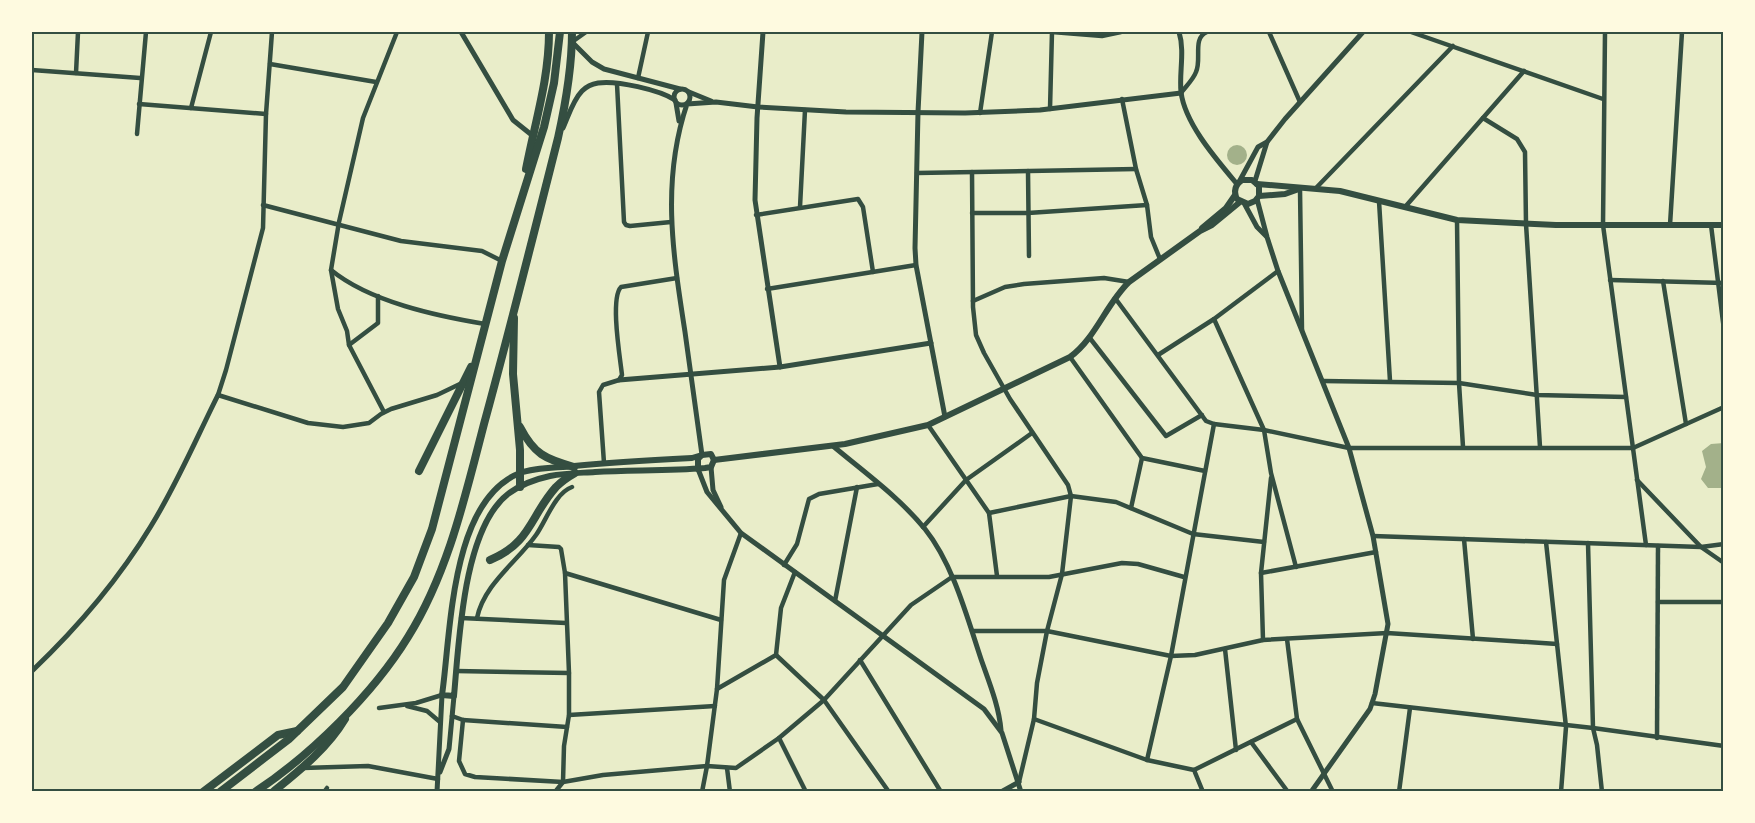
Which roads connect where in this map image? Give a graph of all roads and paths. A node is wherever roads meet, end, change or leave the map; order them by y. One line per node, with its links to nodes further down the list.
1 (78, 32): 29 (street)
2 (146, 32): 30 (street)
3 (211, 32): 45 (street)
4 (272, 32): 26 (street)
5 (397, 32): 32 (street)
6 (461, 32): 54 (street)
7 (549, 32): 54 (highway)
8 (560, 32): 76 (highway)
9 (574, 32): 24 (highway)
10 (586, 32): 24 (street)
11 (648, 32): 31 (street)
12 (764, 32): 44 (street)
13 (922, 32): 48 (street)
14 (992, 32): 49 (street)
15 (1052, 32): 16 (street); 46 (street)
16 (1121, 32)
17 (1179, 32): 36 (street)
18 (1207, 32): 36 (street)
19 (1269, 32): 41 (street)
20 (1362, 32): 41 (street)
21 (1411, 32): 25 (street)
22 (1605, 32): 38 (street)
23 (1682, 32): 82 (street)
24 (572, 42): 31 (street); 55 (highway)
25 (1453, 46): 28 (street); 63 (street)
26 (270, 64): 32 (street); 50 (street)
27 (32, 70): 29 (street)
28 (1524, 71): 38 (street); 51 (street)
29 (76, 73): 30 (street)
30 (140, 78): 42 (street)
31 (638, 78): 34 (street)
32 (376, 82): 80 (street)
33 (617, 84): 39 (street); 55 (street); 78 (street)
34 (680, 89): 35 (street); 39 (street)
35 (688, 91): 40 (street); 43 (street)
36 (1181, 93): 37 (street); 61 (street)
37 (1122, 99): 46 (street); 57 (street)
38 (1603, 99): 81 (street)
39 (676, 102): 43 (street); 52 (street)
40 (716, 102): 43 (street); 44 (street)
41 (1300, 102): 56 (street)
42 (139, 104): 45 (street); 53 (street)
43 (687, 104): 52 (street)
44 (759, 107): 47 (street); 75 (street)
45 (190, 108): 50 (street)
46 (1050, 109): 49 (street)
47 (805, 110): 48 (street); 71 (street)
48 (918, 112): 49 (street); 60 (street)
49 (980, 113)
50 (266, 114): 69 (street)
51 (1483, 118): 72 (street); 79 (street)
52 (679, 129): 78 (street)
53 (137, 134)
54 (533, 136): 76 (highway)
55 (558, 138): 104 (highway)
56 (1267, 142): 61 (street); 62 (street)
57 (1136, 169): 58 (street); 70 (street)
58 (1028, 171): 59 (street); 74 (street)
59 (972, 172): 60 (street); 73 (street)
60 (917, 173): 90 (street)
61 (1238, 183): 62 (main road); 65 (main road)
62 (1256, 183): 64 (main road); 66 (main road)
63 (1316, 188): 64 (main road); 67 (main road)
64 (1300, 189): 66 (main road); 107 (street)
65 (1235, 195): 68 (main road); 85 (main road)
66 (1258, 197): 68 (main road); 86 (street)
67 (1379, 201): 72 (main road); 120 (street)
68 (1242, 203): 85 (main road); 86 (street)
69 (263, 205): 80 (street); 123 (street)
70 (1147, 205): 74 (street); 88 (street)
71 (800, 207): 75 (street); 93 (street)
72 (1405, 207): 77 (main road)
73 (972, 213): 74 (street); 103 (street)
74 (1028, 213): 87 (street)
75 (756, 215): 100 (street)
76 (516, 216): 89 (highway)
77 (1457, 220): 79 (main road); 121 (street)
78 (671, 222): 94 (street)
79 (1526, 224): 81 (main road); 124 (street)
80 (338, 225): 89 (street); 91 (street)
81 (1603, 225): 82 (main road); 95 (street)
82 (1670, 225): 83 (main road)
83 (1711, 225): 84 (main road); 98 (street)
84 (1724, 225)
85 (1200, 231): 88 (main road)
86 (1267, 237): 92 (street)
87 (1029, 256)
88 (1160, 259): 97 (main road)
89 (502, 261): 106 (highway)
90 (916, 264): 93 (street); 110 (street)
91 (331, 270): 101 (street); 111 (street)
92 (1278, 271): 105 (street); 107 (street)
93 (873, 272): 100 (street)
94 (676, 278): 116 (street); 117 (street)
95 (1611, 280): 96 (street); 125 (street)
96 (1663, 281): 98 (street); 132 (street)
97 (1129, 282): 102 (main road); 103 (street)
98 (1716, 283): 99 (street); 108 (street)
99 (1724, 283)
100 (767, 289): 115 (street)
101 (378, 296): 106 (street); 111 (street)
102 (1115, 298): 109 (main road); 113 (street)
103 (973, 301): 122 (street)
104 (514, 310): 130 (highway); 217 (highway)
105 (1214, 319): 113 (street); 134 (street)
106 (486, 325): 112 (highway)
107 (1302, 330): 119 (street)
108 (1724, 330)
109 (1089, 337): 114 (main road); 128 (street)
110 (931, 343): 115 (street); 129 (street)
111 (349, 345): 127 (street)
112 (480, 349): 118 (highway); 227 (highway)
113 (1158, 355): 128 (street)
114 (1070, 357): 122 (main road); 142 (street)
115 (780, 367): 116 (street)
116 (691, 374): 117 (street); 141 (street)
117 (619, 380): 143 (street)
118 (464, 381): 127 (street); 147 (highway)
119 (1323, 381): 120 (street); 139 (street)
120 (1390, 381): 121 (street)
121 (1459, 383): 124 (street); 137 (street)
122 (1004, 389): 129 (main road); 135 (street)
123 (218, 395): 127 (street); 205 (street)
124 (1537, 395): 125 (street); 138 (street)
125 (1626, 397): 140 (street)
126 (1724, 407): 132 (street)
127 (384, 412)
128 (1202, 415): 131 (street)
129 (945, 417): 133 (main road)
130 (517, 419): 146 (highway); 149 (highway)
131 (1214, 424): 134 (street); 148 (street)
132 (1686, 424): 140 (street)
133 (928, 425): 136 (main road); 151 (street)
134 (1264, 430): 139 (street); 150 (street)
135 (1032, 433): 151 (street); 157 (street)
136 (833, 446): 144 (main road); 153 (street)
137 (1463, 447): 138 (street); 139 (street)
138 (1540, 447): 140 (street)
139 (1349, 448): 164 (street)
140 (1633, 448): 152 (street)
141 (702, 455): 143 (main road); 144 (main road); 145 (main road)
142 (1142, 458): 148 (street); 158 (street)
143 (604, 463): 146 (main road)
144 (712, 464): 145 (main road); 159 (street)
145 (698, 469): 146 (main road); 159 (street)
146 (574, 470): 149 (main road); 154 (main road); 175 (highway)
147 (419, 471)
148 (1205, 471): 163 (street)
149 (521, 473): 154 (highway); 209 (main road)
150 (1271, 473): 166 (street); 178 (street)
151 (966, 480): 160 (street); 161 (street)
152 (1637, 480): 171 (street); 173 (street)
153 (878, 484): 156 (street); 161 (street)
154 (520, 487): 189 (main road)
155 (572, 487): 170 (street)
156 (857, 487): 177 (street); 186 (street)
157 (1071, 496): 158 (street); 160 (street); 182 (street)
158 (1131, 508): 163 (street)
159 (724, 513): 162 (street)
160 (989, 513): 183 (street)
161 (924, 527): 184 (street)
162 (741, 533): 177 (street); 191 (street)
163 (1192, 534): 166 (street); 185 (street)
164 (1373, 537): 165 (street); 174 (street)
165 (1464, 539): 167 (street); 198 (street)
166 (1264, 542): 181 (street)
167 (1545, 542): 168 (street); 200 (street)
168 (1588, 543): 171 (street); 226 (street)
169 (1724, 544): 173 (street)
170 (528, 545): 180 (street); 190 (street)
171 (1646, 545): 172 (street)
172 (1658, 546): 173 (street); 187 (street)
173 (1701, 547): 176 (street)
174 (1376, 552): 178 (street); 195 (street)
175 (490, 560)
176 (1724, 563)
177 (784, 565): 179 (street)
178 (1296, 567): 181 (street)
179 (795, 572): 186 (street); 202 (street)
180 (565, 573): 191 (street); 192 (street)
181 (1261, 573): 199 (street)
182 (1062, 574): 183 (street); 185 (street); 194 (street)
183 (997, 576): 184 (street)
184 (952, 577): 193 (street); 196 (street)
185 (1184, 577): 203 (street)
186 (835, 601): 196 (street)
187 (1658, 602): 188 (street); 230 (street)
188 (1724, 602)
189 (461, 618): 190 (street); 206 (main road)
190 (477, 618): 192 (street)
191 (721, 620): 208 (street)
192 (566, 623): 207 (street)
193 (972, 631): 194 (street); 228 (street)
194 (1047, 631): 203 (street); 221 (street)
195 (1387, 633): 197 (street); 198 (street); 212 (street)
196 (882, 635): 204 (street); 228 (street)
197 (1287, 639): 199 (street); 220 (street)
198 (1473, 639): 200 (street)
199 (1263, 640): 201 (street)
200 (1557, 644): 224 (street)
201 (1225, 649): 203 (street); 233 (street)
202 (776, 655): 208 (street); 211 (street)
203 (1171, 656): 234 (street)
204 (860, 660): 211 (street); 253 (street)
205 (32, 670)
206 (456, 671): 207 (street); 210 (main road)
207 (569, 674): 218 (street)
208 (717, 689): 214 (street)
209 (442, 695): 210 (main road); 213 (street); 223 (street)
210 (454, 696): 219 (street)
211 (824, 700): 229 (street); 252 (street)
212 (1372, 703): 216 (street); 239 (street)
213 (405, 705): 215 (street); 223 (street)
214 (715, 706): 218 (street); 235 (street)
215 (379, 708)
216 (1410, 708): 224 (street); 260 (street)
217 (350, 711): 236 (highway); 245 (highway)
218 (568, 715): 225 (street)
219 (452, 716): 222 (street); 240 (street)
220 (1297, 718): 231 (street); 239 (street)
221 (1034, 719): 234 (street); 242 (street)
222 (463, 720): 225 (street); 241 (street)
223 (440, 722): 240 (street)
224 (1566, 726): 226 (street); 261 (street)
225 (567, 727): 241 (street)
226 (1593, 728): 230 (street); 262 (street)
227 (298, 731): 243 (highway); 244 (highway)
228 (1002, 733): 242 (street)
229 (779, 738): 237 (street); 251 (street)
230 (1657, 738): 232 (street)
231 (1251, 742): 233 (street); 257 (street)
232 (1724, 746)
233 (1236, 750): 238 (street)
234 (1147, 760): 238 (street)
235 (707, 766): 237 (street); 241 (street); 249 (street)
236 (303, 768): 240 (street); 246 (highway)
237 (727, 768): 250 (street)
238 (1194, 770): 256 (street)
239 (1324, 773): 258 (street); 259 (street)
240 (439, 776): 247 (street)
241 (562, 782): 248 (street)
242 (1019, 782): 254 (street); 255 (street)
243 (202, 792)
244 (220, 792)
245 (255, 792)
246 (273, 792)
247 (436, 792)
248 (555, 792)
249 (702, 792)
250 (730, 792)
251 (806, 792)
252 (889, 792)
253 (941, 792)
254 (1001, 792)
255 (1021, 792)
256 (1203, 792)
257 (1288, 792)
258 (1311, 792)
259 (1333, 792)
260 (1399, 792)
261 (1561, 792)
262 (1602, 792)

